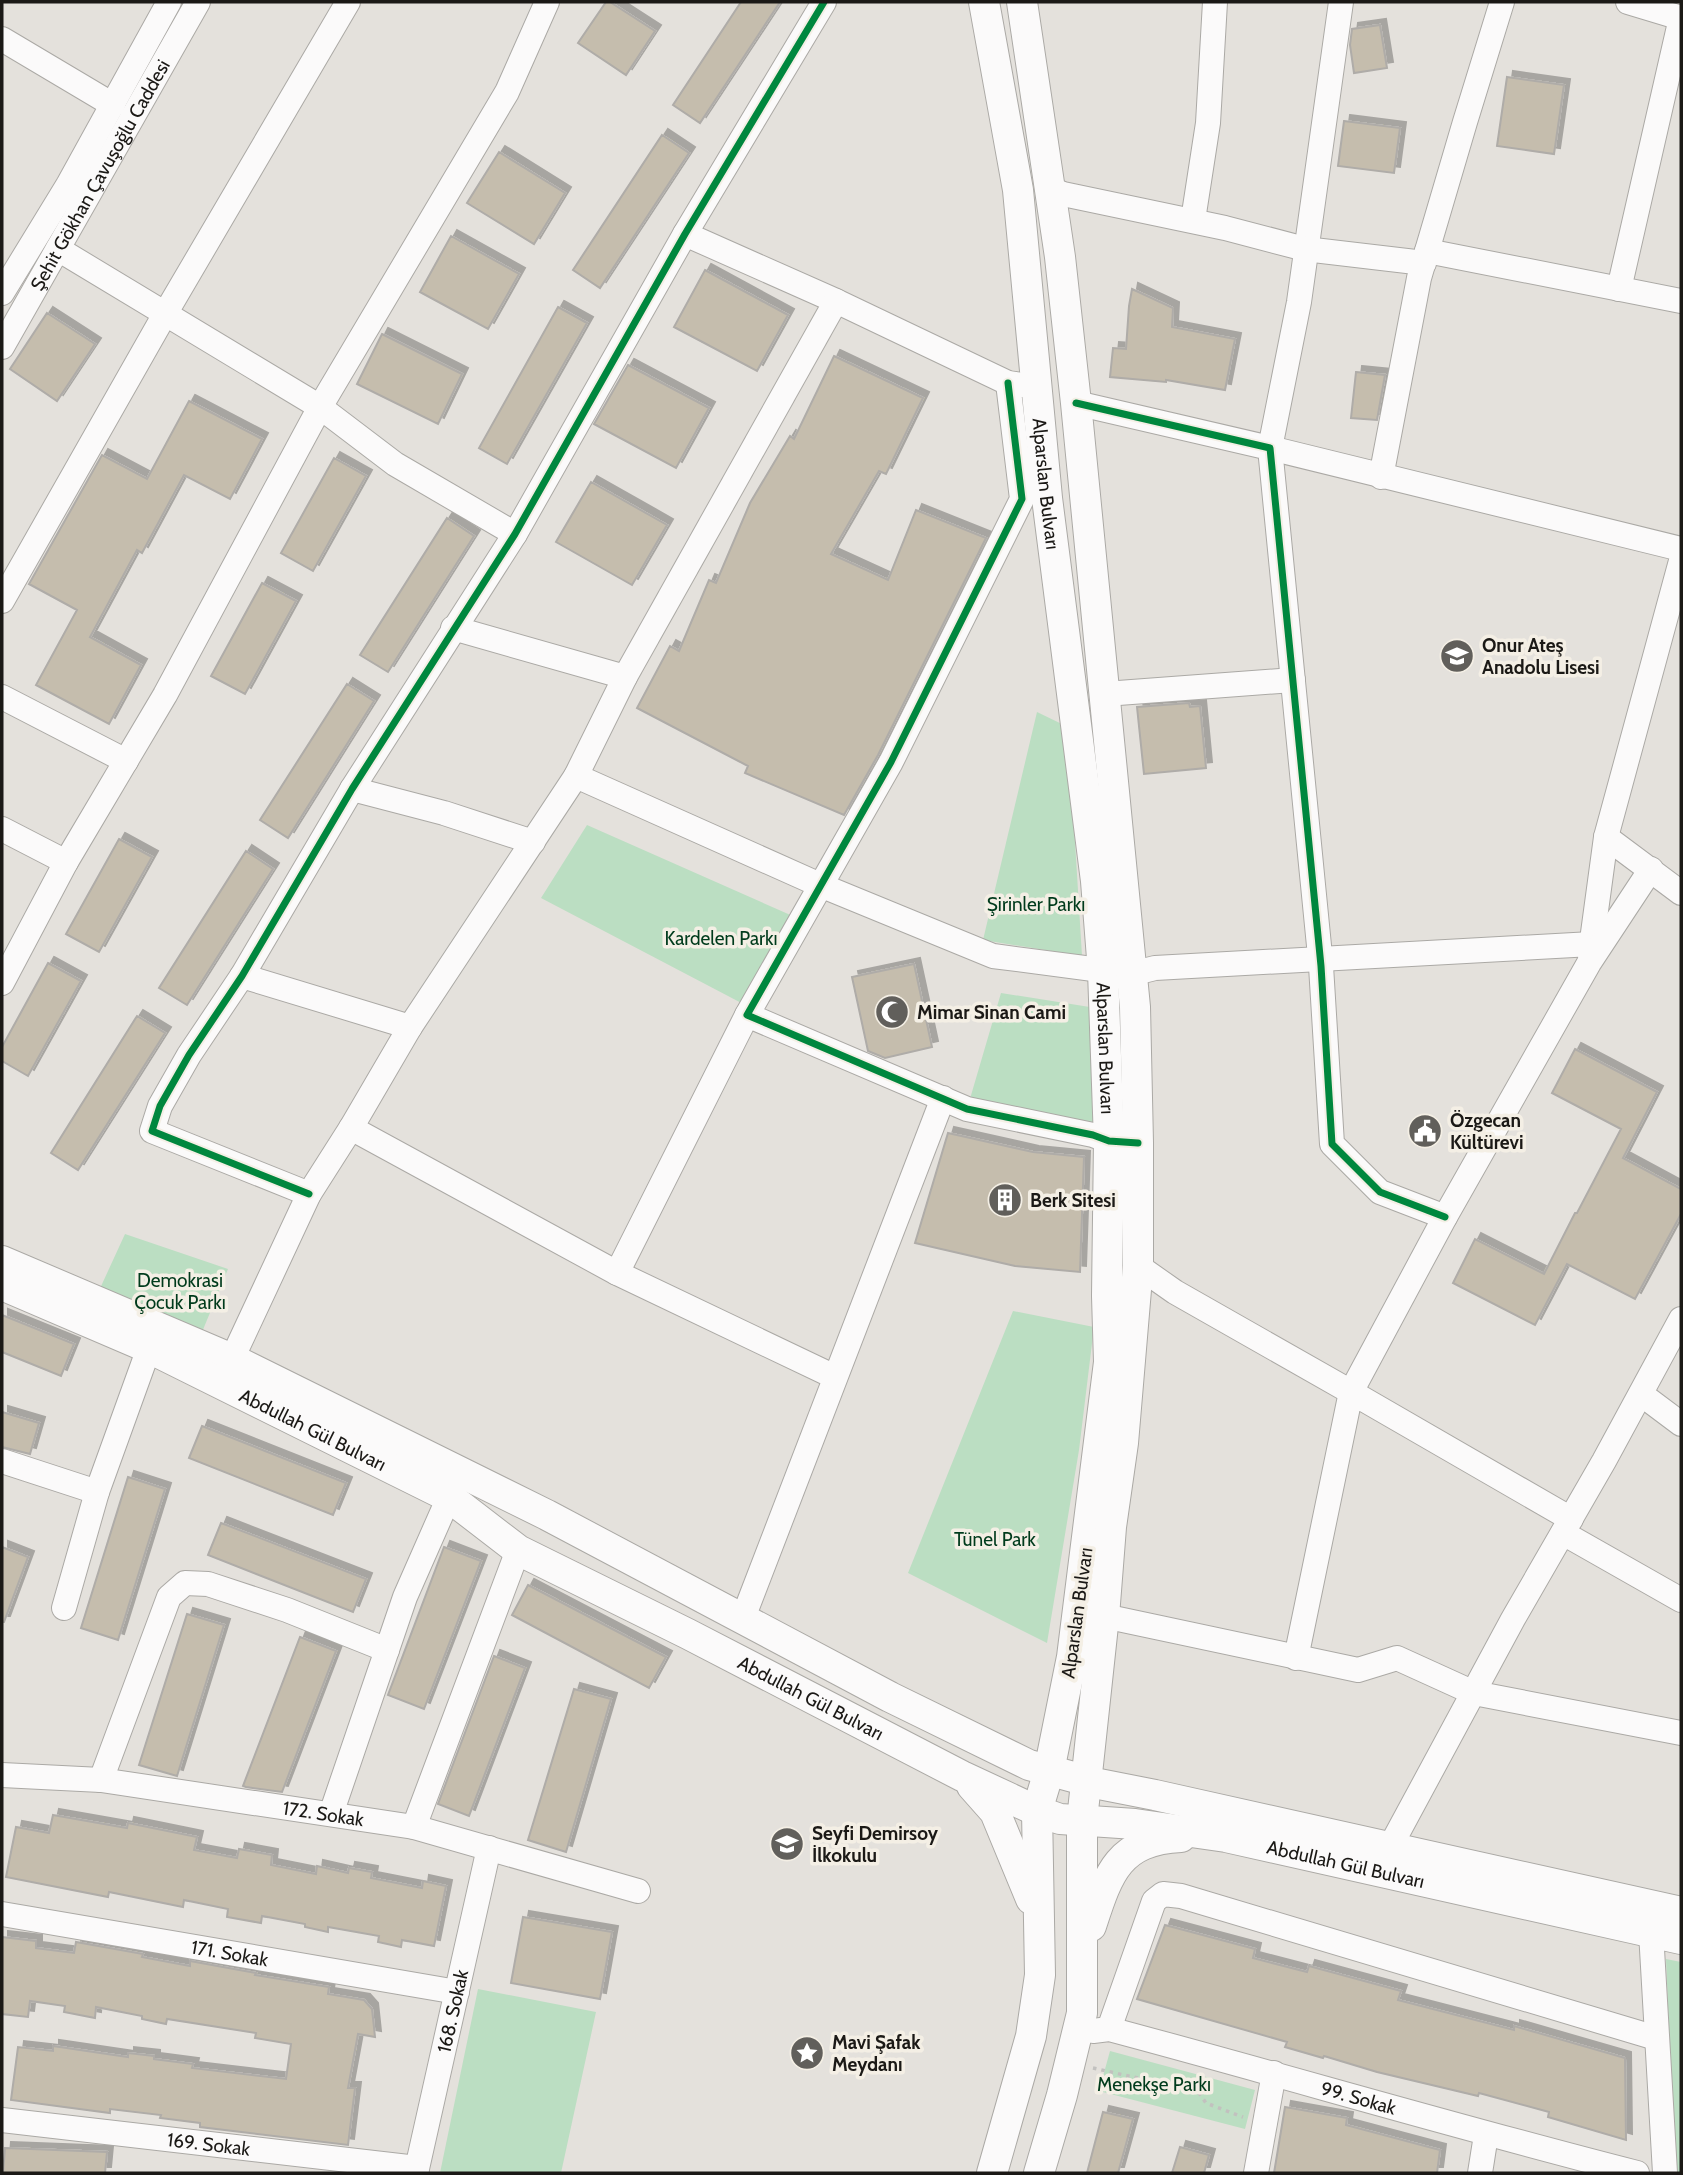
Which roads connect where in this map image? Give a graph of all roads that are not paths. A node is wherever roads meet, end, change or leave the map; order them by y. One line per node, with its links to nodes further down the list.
1 (169, 2): 14 (street)
2 (198, 2): 18 (street, Şehit Gökhan Çavuşoğlu Caddesi)
3 (348, 2): 25 (street)
4 (547, 2): 29 (street)
5 (824, 2): 17 (street)
6 (984, 2): 27 (main road, Alparslan Bulvarı)
7 (1022, 2): 15 (main road, Alparslan Bulvarı)
8 (1215, 2): 16 (street)
9 (1341, 2): 19 (street)
10 (1502, 2): 20 (street)
11 (1628, 2): 12 (street)
12 (1681, 18): 21 (street)
13 (2, 39): 14 (street)
14 (113, 105): 22 (street)
15 (1050, 189): 16 (street); 28 (main road, Alparslan Bulvarı)
16 (1193, 220): 19 (street)
17 (685, 234): 23 (street); 33 (street)
18 (58, 249): 25 (street); 26 (street, Şehit Gökhan Çavuşoğlu Caddesi)
19 (1305, 249): 20 (street); 30 (street)
20 (1425, 257): 21 (street); 31 (street)
21 (1619, 289): 24 (street)
22 (2, 293)
23 (836, 301): 27 (street); 38 (street)
24 (1681, 301)
25 (165, 314): 29 (street); 36 (street)
26 (2, 347)
27 (1023, 385): 32 (main road, Alparslan Bulvarı)
28 (1076, 403): 30 (street); 40 (main road, Alparslan Bulvarı)
29 (320, 407): 33 (street); 42 (street)
30 (1270, 447): 31 (street); 39 (street)
31 (1381, 477): 34 (street)
32 (1034, 498): 50 (street); 54 (main road, Alparslan Bulvarı)
33 (515, 534): 37 (street)
34 (1681, 549)
35 (1681, 561): 46 (street)
36 (2, 601)
37 (453, 628): 38 (street); 44 (street)
38 (625, 677): 43 (street)
39 (1293, 680): 40 (street); 53 (street)
40 (1105, 694): 54 (main road, Alparslan Bulvarı)
41 (2, 697): 42 (street)
42 (126, 761): 48 (street)
43 (576, 776): 47 (street); 50 (street)
44 (352, 789): 47 (street); 55 (street)
45 (2, 829): 48 (street)
46 (1606, 837): 49 (street); 52 (street)
47 (533, 842): 58 (street)
48 (66, 862): 56 (street)
49 (1651, 869): 51 (street); 52 (street)
50 (820, 885): 54 (street); 57 (street)
51 (1681, 893)
52 (1590, 954): 53 (street); 63 (street)
53 (1320, 958): 54 (street); 63 (street)
54 (1117, 972): 61 (main road, Alparslan Bulvarı)
55 (242, 976): 58 (street); 62 (street)
56 (2, 983)
57 (747, 1015): 59 (street); 66 (street)
58 (410, 1027): 60 (street)
59 (943, 1098): 61 (street); 71 (street)
60 (351, 1128): 62 (street); 66 (street)
61 (1123, 1142): 65 (main road, Alparslan Bulvarı); 88 (main road, Alparslan Bulvarı)
62 (309, 1194): 70 (street)
63 (1445, 1217): 72 (street)
64 (2, 1261): 70 (main road, Abdullah Gül Bulvarı)
65 (1138, 1266): 72 (street); 82 (main road, Alparslan Bulvarı)
66 (617, 1273): 71 (street)
67 (2, 1285): 69 (main road, Abdullah Gül Bulvarı)
68 (1681, 1319): 73 (street)
69 (149, 1348): 76 (street); 77 (main road, Abdullah Gül Bulvarı)
70 (232, 1359): 83 (main road, Abdullah Gül Bulvarı)
71 (835, 1377): 83 (street)
72 (1351, 1392): 78 (street); 85 (street)
73 (1641, 1394): 74 (street); 78 (street)
74 (1681, 1424)
75 (2, 1461): 76 (street)
76 (97, 1492): 81 (street)
77 (449, 1497): 79 (main road, Abdullah Gül Bulvarı); 84 (street)
78 (1567, 1526): 80 (street); 86 (street)
79 (518, 1550): 90 (main road, Abdullah Gül Bulvarı); 96 (street)
80 (1681, 1600)
81 (64, 1608)
82 (1104, 1616): 85 (street); 92 (main road, Alparslan Bulvarı)
83 (743, 1618): 88 (main road, Abdullah Gül Bulvarı)
84 (387, 1650): 91 (street); 94 (street)
85 (1296, 1658): 86 (street)
86 (1474, 1693): 87 (street); 98 (street)
87 (1681, 1733)
88 (1049, 1771): 92 (main road, Abdullah Gül Bulvarı); 93 (main road, Alparslan Bulvarı)
89 (2, 1775): 91 (street, 172. Sokak)
90 (962, 1776): 93 (main road, Abdullah Gül Bulvarı); 104 (main road)
91 (101, 1780): 94 (street, 172. Sokak)
92 (1086, 1781): 95 (main road, Alparslan Bulvarı); 98 (main road, Abdullah Gül Bulvarı)
93 (1037, 1811): 95 (main road, Abdullah Gül Bulvarı); 104 (main road, Alparslan Bulvarı)
94 (331, 1814): 96 (street, 172. Sokak)
95 (1082, 1820): 97 (main road, Abdullah Gül Bulvarı); 106 (main road, Alparslan Bulvarı)
96 (414, 1827): 99 (street, 172. Sokak)
97 (1226, 1837): 103 (main road, Abdullah Gül Bulvarı); 106 (main road)
98 (1390, 1847): 101 (main road, Abdullah Gül Bulvarı)
99 (489, 1848): 100 (street, 172. Sokak); 107 (street, 168. Sokak)
100 (638, 1891)
101 (1681, 1912)
102 (2, 1914): 107 (street, 171. Sokak)
103 (1651, 1932): 105 (main road, Abdullah Gül Bulvarı); 110 (street)
104 (1041, 1936): 115 (main road, Alparslan Bulvarı)
105 (1681, 1939)
106 (1083, 1949): 109 (main road, Alparslan Bulvarı)
107 (457, 1992): 114 (street, 168. Sokak)
108 (1109, 2029): 109 (street, 99. Sokak); 110 (street); 111 (street, 99. Sokak)
109 (1078, 2033): 116 (main road, Alparslan Bulvarı)
110 (1656, 2038): 120 (street)
111 (1273, 2073): 113 (street, 99. Sokak); 117 (street)
112 (2, 2120): 114 (street, 169. Sokak)
113 (1486, 2135): 118 (street); 119 (street, 99. Sokak)
114 (416, 2171)
115 (992, 2173)
116 (1039, 2173)
117 (1256, 2173)
118 (1480, 2173)
119 (1637, 2173)
120 (1665, 2173)

